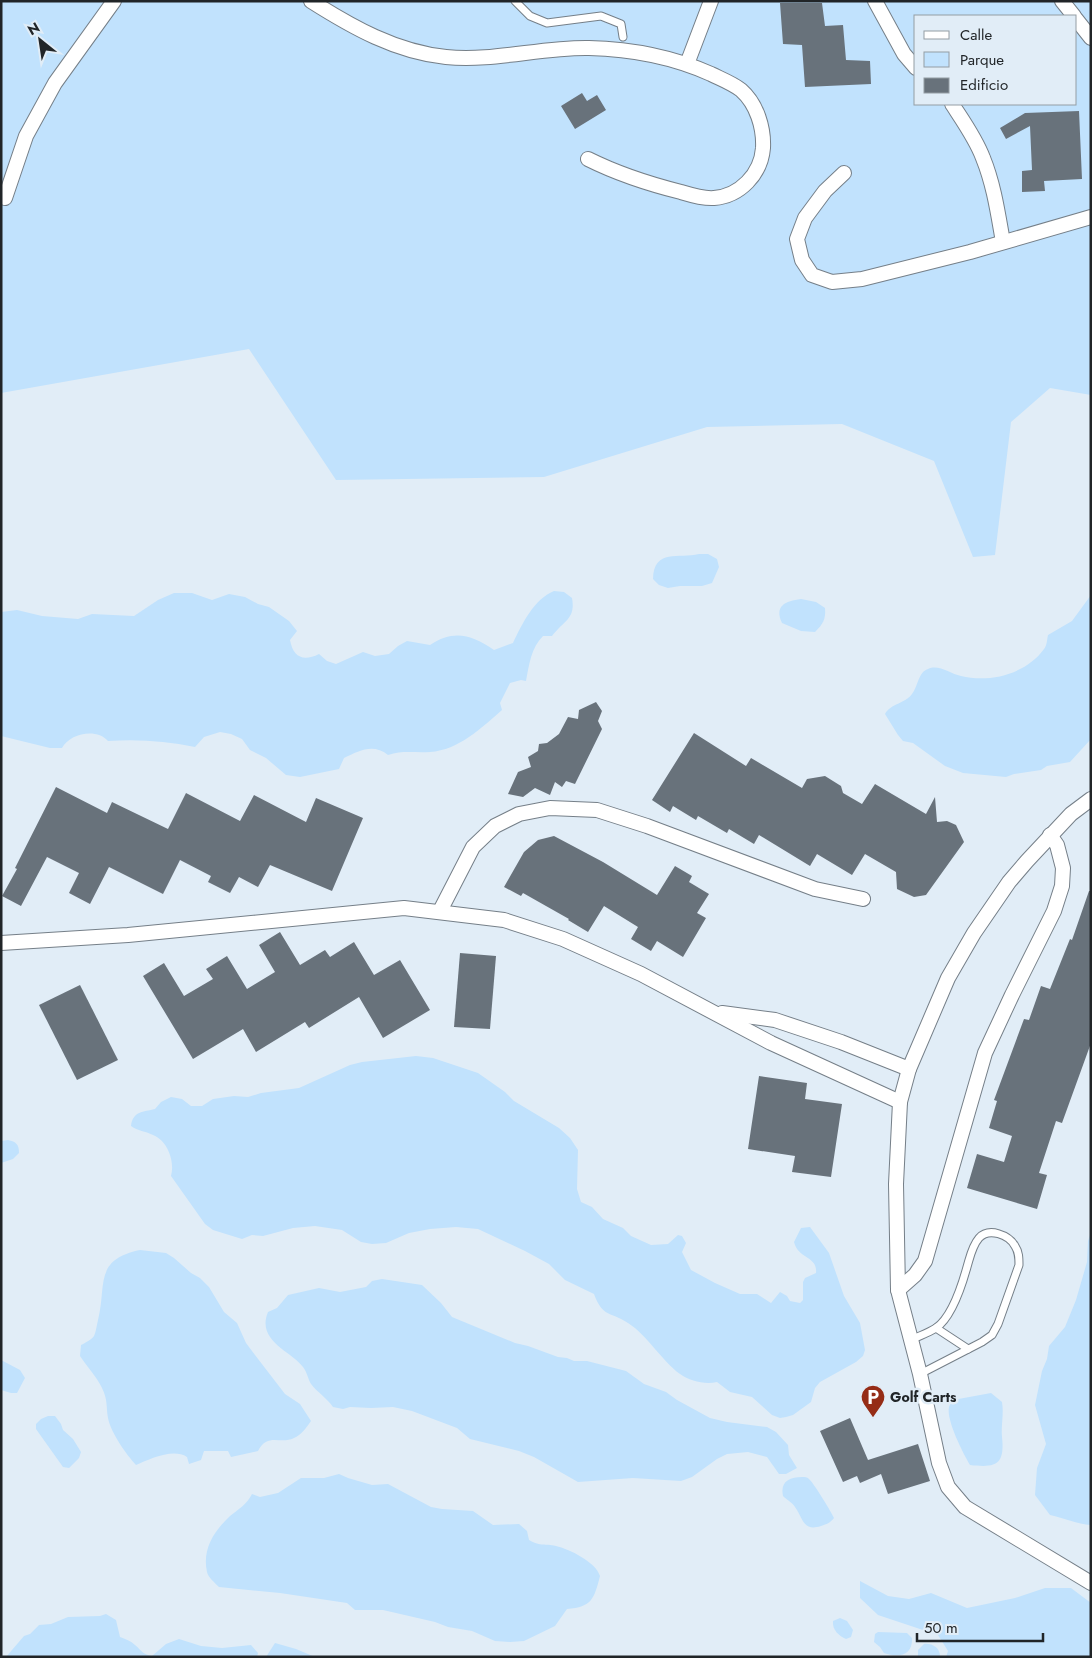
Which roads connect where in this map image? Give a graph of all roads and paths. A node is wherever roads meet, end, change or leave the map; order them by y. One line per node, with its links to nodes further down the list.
1 (114, 1): 16 (street)
2 (310, 1): 11 (street)
3 (515, 1): 9 (lane)
4 (711, 1): 11 (street)
5 (875, 1): 12 (street)
6 (1062, 1): 7 (street)
7 (1073, 15)
8 (1077, 20): 10 (street)
9 (624, 36)
10 (1091, 38)
11 (687, 64): 14 (street)
12 (914, 66)
13 (953, 105): 18 (street)
14 (588, 159)
15 (844, 173): 18 (street)
16 (5, 198)
17 (1091, 217): 18 (street)
18 (1003, 242)
19 (1091, 799): 20 (street)
20 (1050, 835): 25 (street); 27 (street)
21 (863, 899): 22 (street)
22 (440, 911): 23 (street); 24 (street)
23 (1, 942)
24 (712, 1011): 25 (street); 26 (street)
25 (909, 1069): 26 (street)
26 (900, 1102): 27 (street)
27 (898, 1290): 29 (street)
28 (936, 1328): 29 (lane); 30 (lane); 30 (lane)
29 (911, 1340): 31 (street)
30 (968, 1349): 31 (lane)
31 (920, 1374): 32 (street)
32 (1091, 1583)

